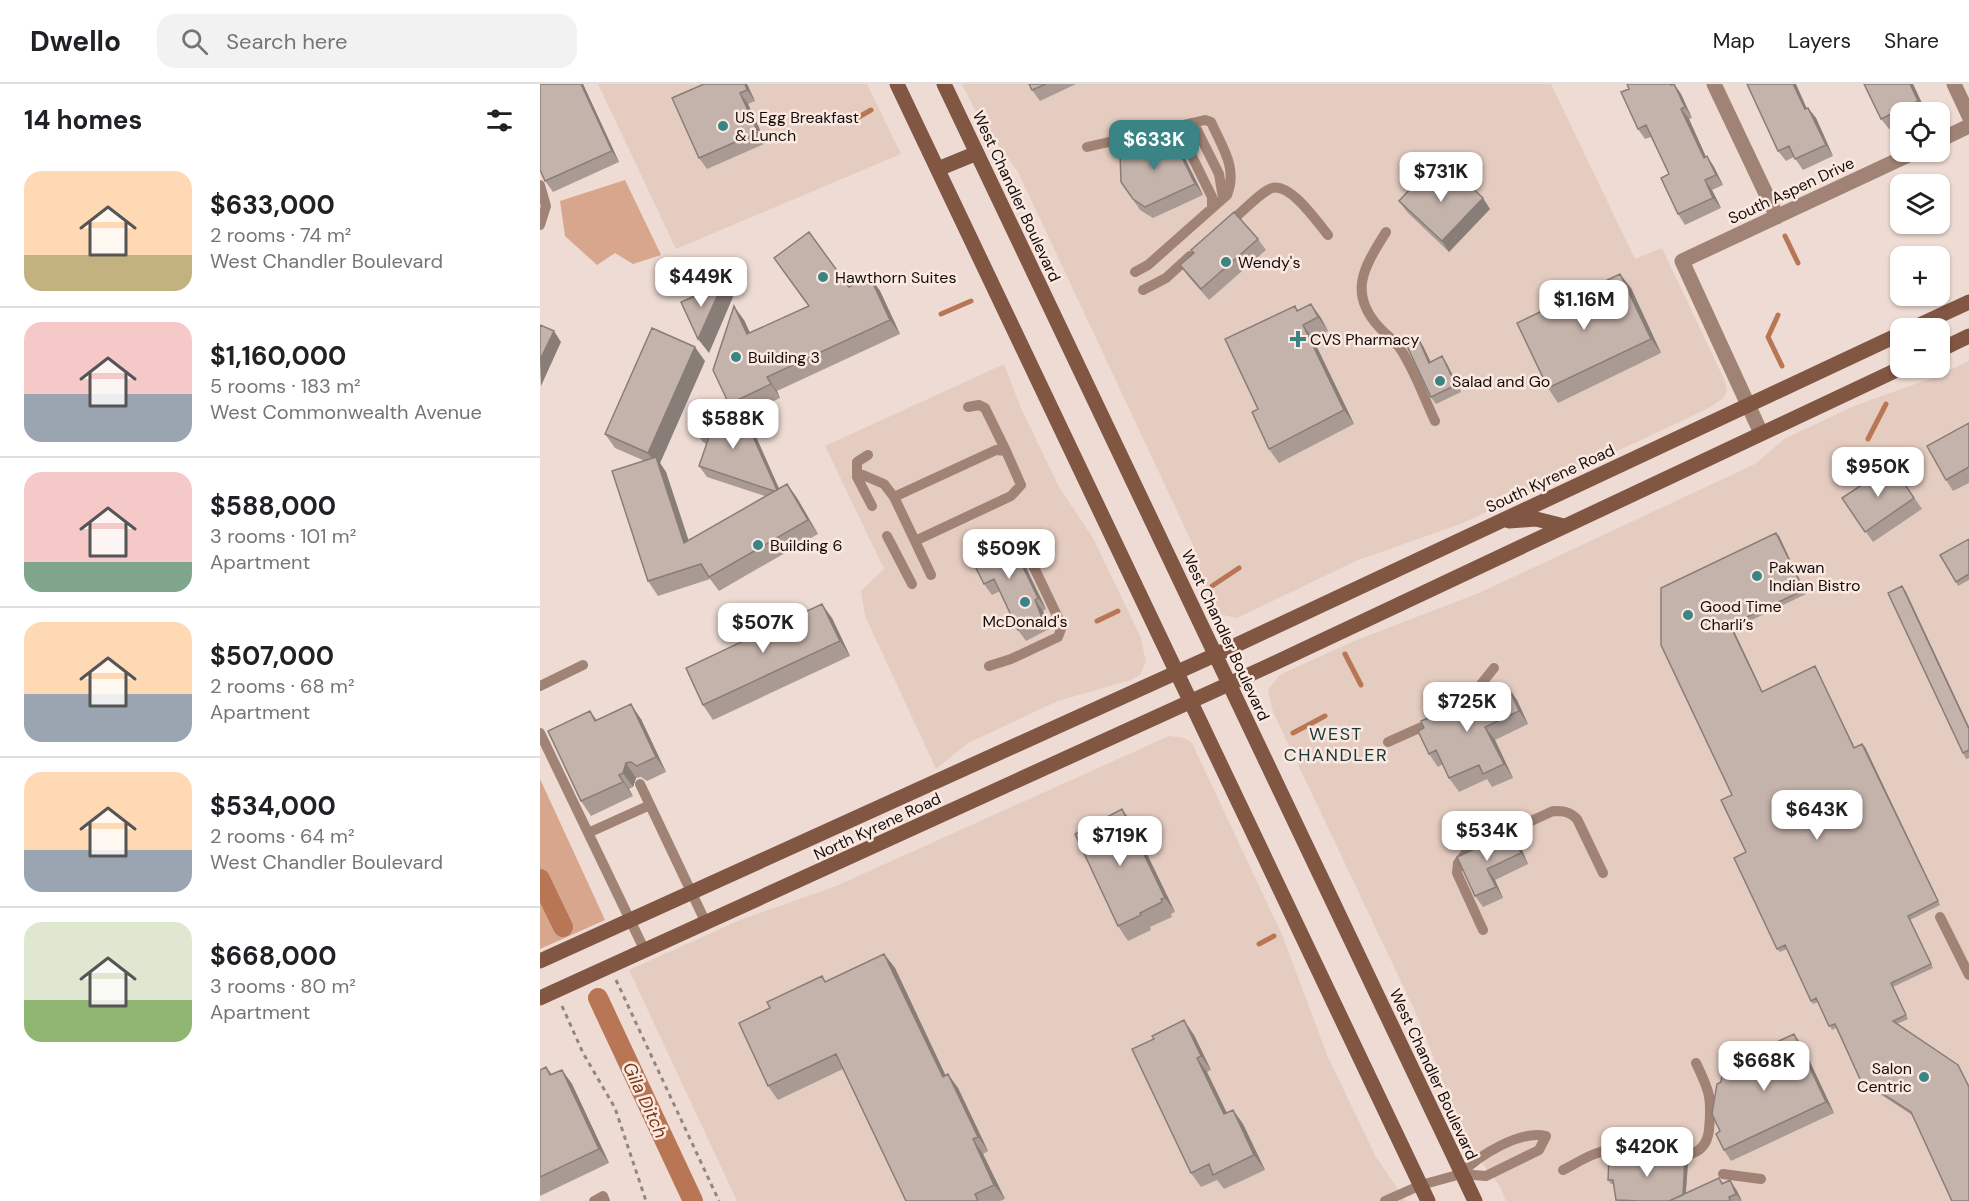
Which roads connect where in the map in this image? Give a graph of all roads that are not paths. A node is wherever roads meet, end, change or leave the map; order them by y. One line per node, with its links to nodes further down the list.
1 (897, 84): 12 (main road)
2 (944, 84): 10 (main road, West Chandler Boulevard)
3 (1714, 84): 15 (street)
4 (1954, 84): 5 (street)
5 (1969, 116)
6 (1187, 124): 9 (lane); 14 (lane); 14 (lane)
7 (1969, 126): 8 (street)
8 (1950, 135)
9 (1087, 147)
10 (977, 153): 12 (main road); 45 (main road, West Chandler Boulevard)
11 (1894, 162): 15 (street, South Aspen Drive)
12 (938, 169): 49 (main road)
13 (540, 185): 16 (lane)
14 (1218, 203): 21 (lane)
15 (1777, 217): 29 (street, South Aspen Drive)
16 (540, 225)
17 (1386, 232): 31 (lane)
18 (1216, 235): 19 (lane)
19 (1328, 235)
20 (1199, 249): 22 (lane)
21 (1135, 272)
22 (1143, 290)
23 (1969, 302): 24 (main road)
24 (1935, 318)
25 (1969, 336): 27 (main road)
26 (1890, 339): 29 (main road, South Kyrene Road)
27 (1950, 345)
28 (1890, 373): 32 (main road)
29 (1748, 404): 32 (street); 38 (main road, South Kyrene Road)
30 (968, 407): 33 (lane)
31 (1435, 421)
32 (1761, 433): 39 (main road)
33 (1006, 451): 36 (lane); 42 (lane)
34 (868, 455): 35 (lane)
35 (857, 477): 36 (lane); 37 (lane)
36 (894, 497): 42 (lane)
37 (872, 506)
38 (1494, 524): 39 (main road); 45 (main road, South Kyrene Road)
39 (1564, 526): 50 (main road)
40 (1018, 534): 47 (lane)
41 (887, 536): 44 (lane)
42 (915, 542): 43 (lane)
43 (931, 575)
44 (912, 584)
45 (1215, 655): 49 (main road, North Kyrene Road); 50 (main road, West Chandler Boulevard)
46 (583, 665): 51 (lane)
47 (989, 666)
48 (1494, 668): 54 (lane)
49 (1177, 671): 52 (main road); 59 (main road, North Kyrene Road)
50 (1229, 684): 52 (main road, North Kyrene Road); 70 (main road, West Chandler Boulevard)
51 (540, 686)
52 (1192, 701): 62 (main road, North Kyrene Road); 73 (main road)
53 (540, 733): 57 (lane)
54 (1388, 742)
55 (640, 784): 56 (lane)
56 (650, 805): 57 (lane); 59 (lane)
57 (588, 833): 61 (lane)
58 (1603, 873): 63 (lane)
59 (692, 892): 61 (main road, North Kyrene Road); 62 (lane)
60 (1940, 917): 66 (lane)
61 (630, 920): 64 (lane); 65 (main road, North Kyrene Road)
62 (706, 923): 64 (main road, North Kyrene Road)
63 (1483, 930)
64 (645, 951): 67 (main road, North Kyrene Road)
65 (540, 961)
66 (1969, 975)
67 (540, 998)
68 (1696, 1063): 69 (lane)
69 (1563, 1170)
70 (1461, 1174): 70 (lane); 73 (lane); 78 (main road, West Chandler Boulevard)
71 (1723, 1174): 72 (lane)
72 (1761, 1179)
73 (1421, 1185): 76 (lane); 77 (main road)
74 (594, 1201): 75 (lane)
75 (605, 1201)
76 (1385, 1201)
77 (1428, 1201)
78 (1475, 1201)

